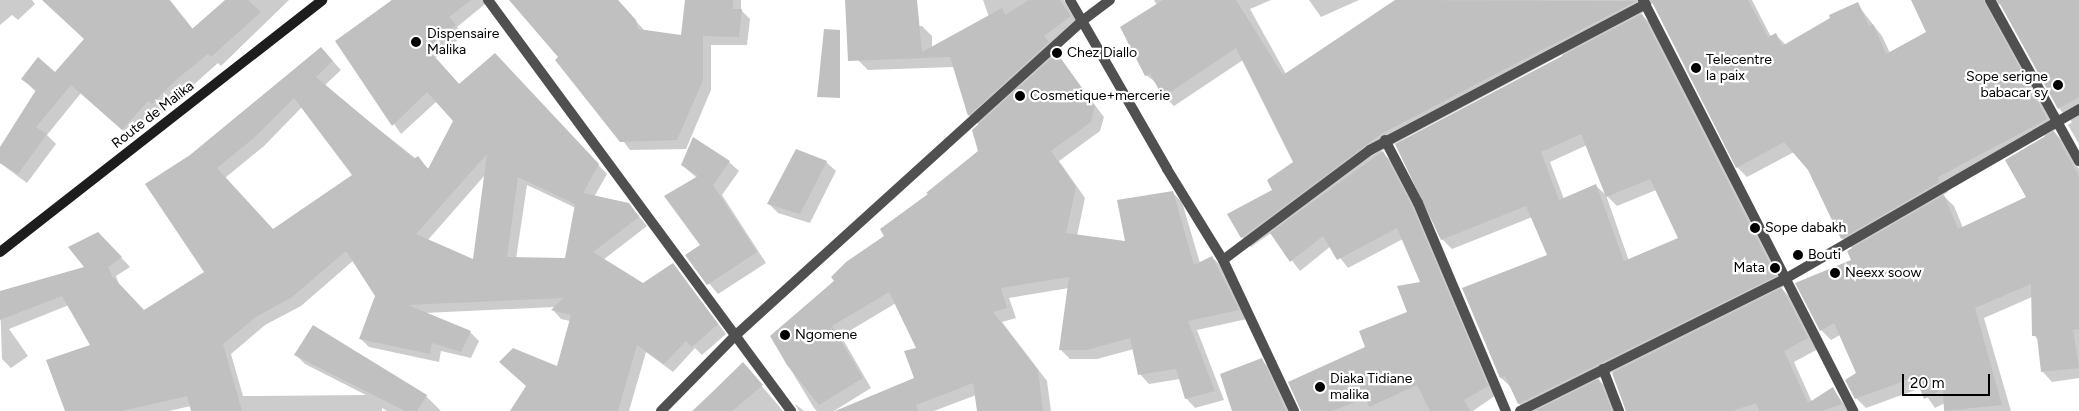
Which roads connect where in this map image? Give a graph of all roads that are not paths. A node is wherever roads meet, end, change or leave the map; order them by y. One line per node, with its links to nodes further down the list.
1 (322, 0): 12 (main road, Route de Malika)
2 (488, 0): 15 (street)
3 (1070, 0): 7 (street)
4 (1110, 0): 7 (street)
5 (1990, 0): 9 (street)
6 (1644, 2): 10 (street); 14 (street)
7 (1082, 21): 13 (street); 15 (street)
8 (2079, 109): 9 (street)
9 (2058, 122): 11 (street); 14 (street)
10 (1385, 140): 13 (street); 20 (street)
11 (2079, 161)
12 (0, 252)
13 (1223, 260): 19 (street)
14 (1785, 279): 16 (street); 23 (street)
15 (737, 334): 17 (street); 18 (street)
16 (1603, 369): 21 (street); 22 (street)
17 (661, 411)
18 (791, 411)
19 (1294, 411)
20 (1506, 411)
21 (1520, 411)
22 (1619, 411)
23 (1853, 411)

